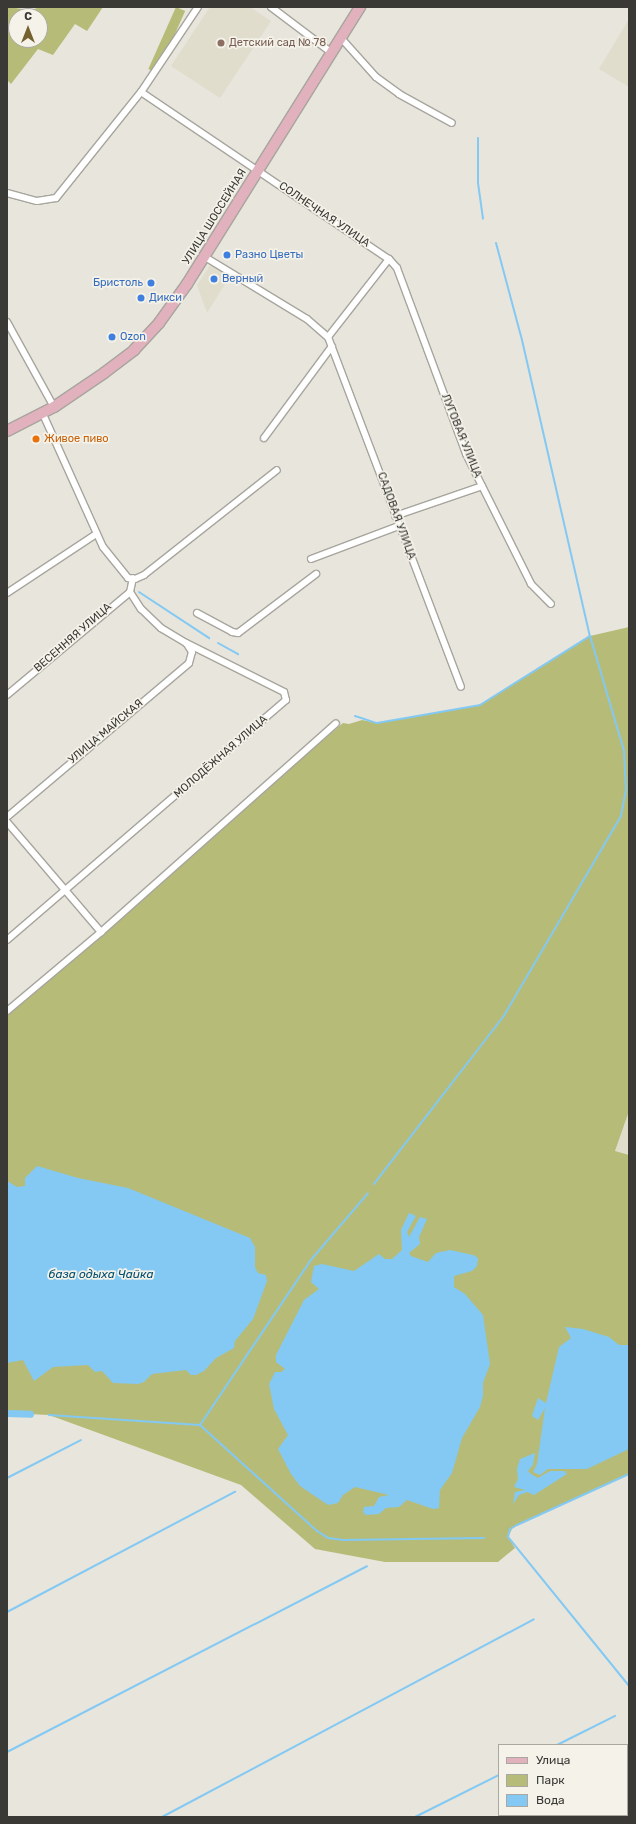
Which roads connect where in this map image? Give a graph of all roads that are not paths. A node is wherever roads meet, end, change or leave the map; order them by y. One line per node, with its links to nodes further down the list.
1 (198, 7): 6 (street)
2 (270, 7): 5 (street)
3 (360, 7): 4 (main road, УЛИЦА ШОССЕЙНАЯ)
4 (341, 38): 5 (main road, УЛИЦА ШОССЕЙНАЯ); 7 (street)
5 (332, 53): 8 (main road, УЛИЦА ШОССЕЙНАЯ)
6 (141, 92): 8 (street, СОЛНЕЧНАЯ УЛИЦА); 9 (street)
7 (452, 123)
8 (258, 170): 10 (main road, УЛИЦА ШОССЕЙНАЯ); 11 (street, СОЛНЕЧНАЯ УЛИЦА)
9 (7, 193)
10 (205, 257): 13 (street); 15 (main road, УЛИЦА ШОССЕЙНАЯ)
11 (389, 259): 13 (street); 20 (street, ЛУГОВАЯ УЛИЦА)
12 (7, 322): 15 (street)
13 (328, 337): 14 (street, САДОВАЯ УЛИЦА)
14 (332, 346): 18 (street); 21 (street, САДОВАЯ УЛИЦА)
15 (54, 406): 16 (main road, УЛИЦА ШОССЕЙНАЯ)
16 (42, 412): 17 (main road, УЛИЦА ШОССЕЙНАЯ); 23 (street)
17 (7, 431)
18 (264, 438)
19 (277, 470): 26 (street)
20 (482, 486): 21 (street); 29 (street, ЛУГОВАЯ УЛИЦА)
21 (395, 516): 22 (street, САДОВАЯ УЛИЦА)
22 (399, 526): 24 (street); 32 (street, САДОВАЯ УЛИЦА)
23 (96, 534): 26 (street); 28 (street)
24 (311, 559)
25 (316, 574): 30 (street)
26 (133, 578): 27 (street)
27 (130, 592): 31 (street, МОЛОДЁЖНАЯ УЛИЦА); 33 (street, ВЕСЕННЯЯ УЛИЦА)
28 (7, 593)
29 (551, 604)
30 (197, 613)
31 (186, 643): 35 (street, УЛИЦА МАЙСКАЯ); 37 (street, МОЛОДЁЖНАЯ УЛИЦА)
32 (461, 687)
33 (7, 695)
34 (336, 723): 38 (street)
35 (7, 817)
36 (7, 822): 37 (street)
37 (64, 890): 38 (street); 39 (street, МОЛОДЁЖНАЯ УЛИЦА)
38 (101, 932): 40 (street)
39 (7, 940)
40 (7, 1011)

